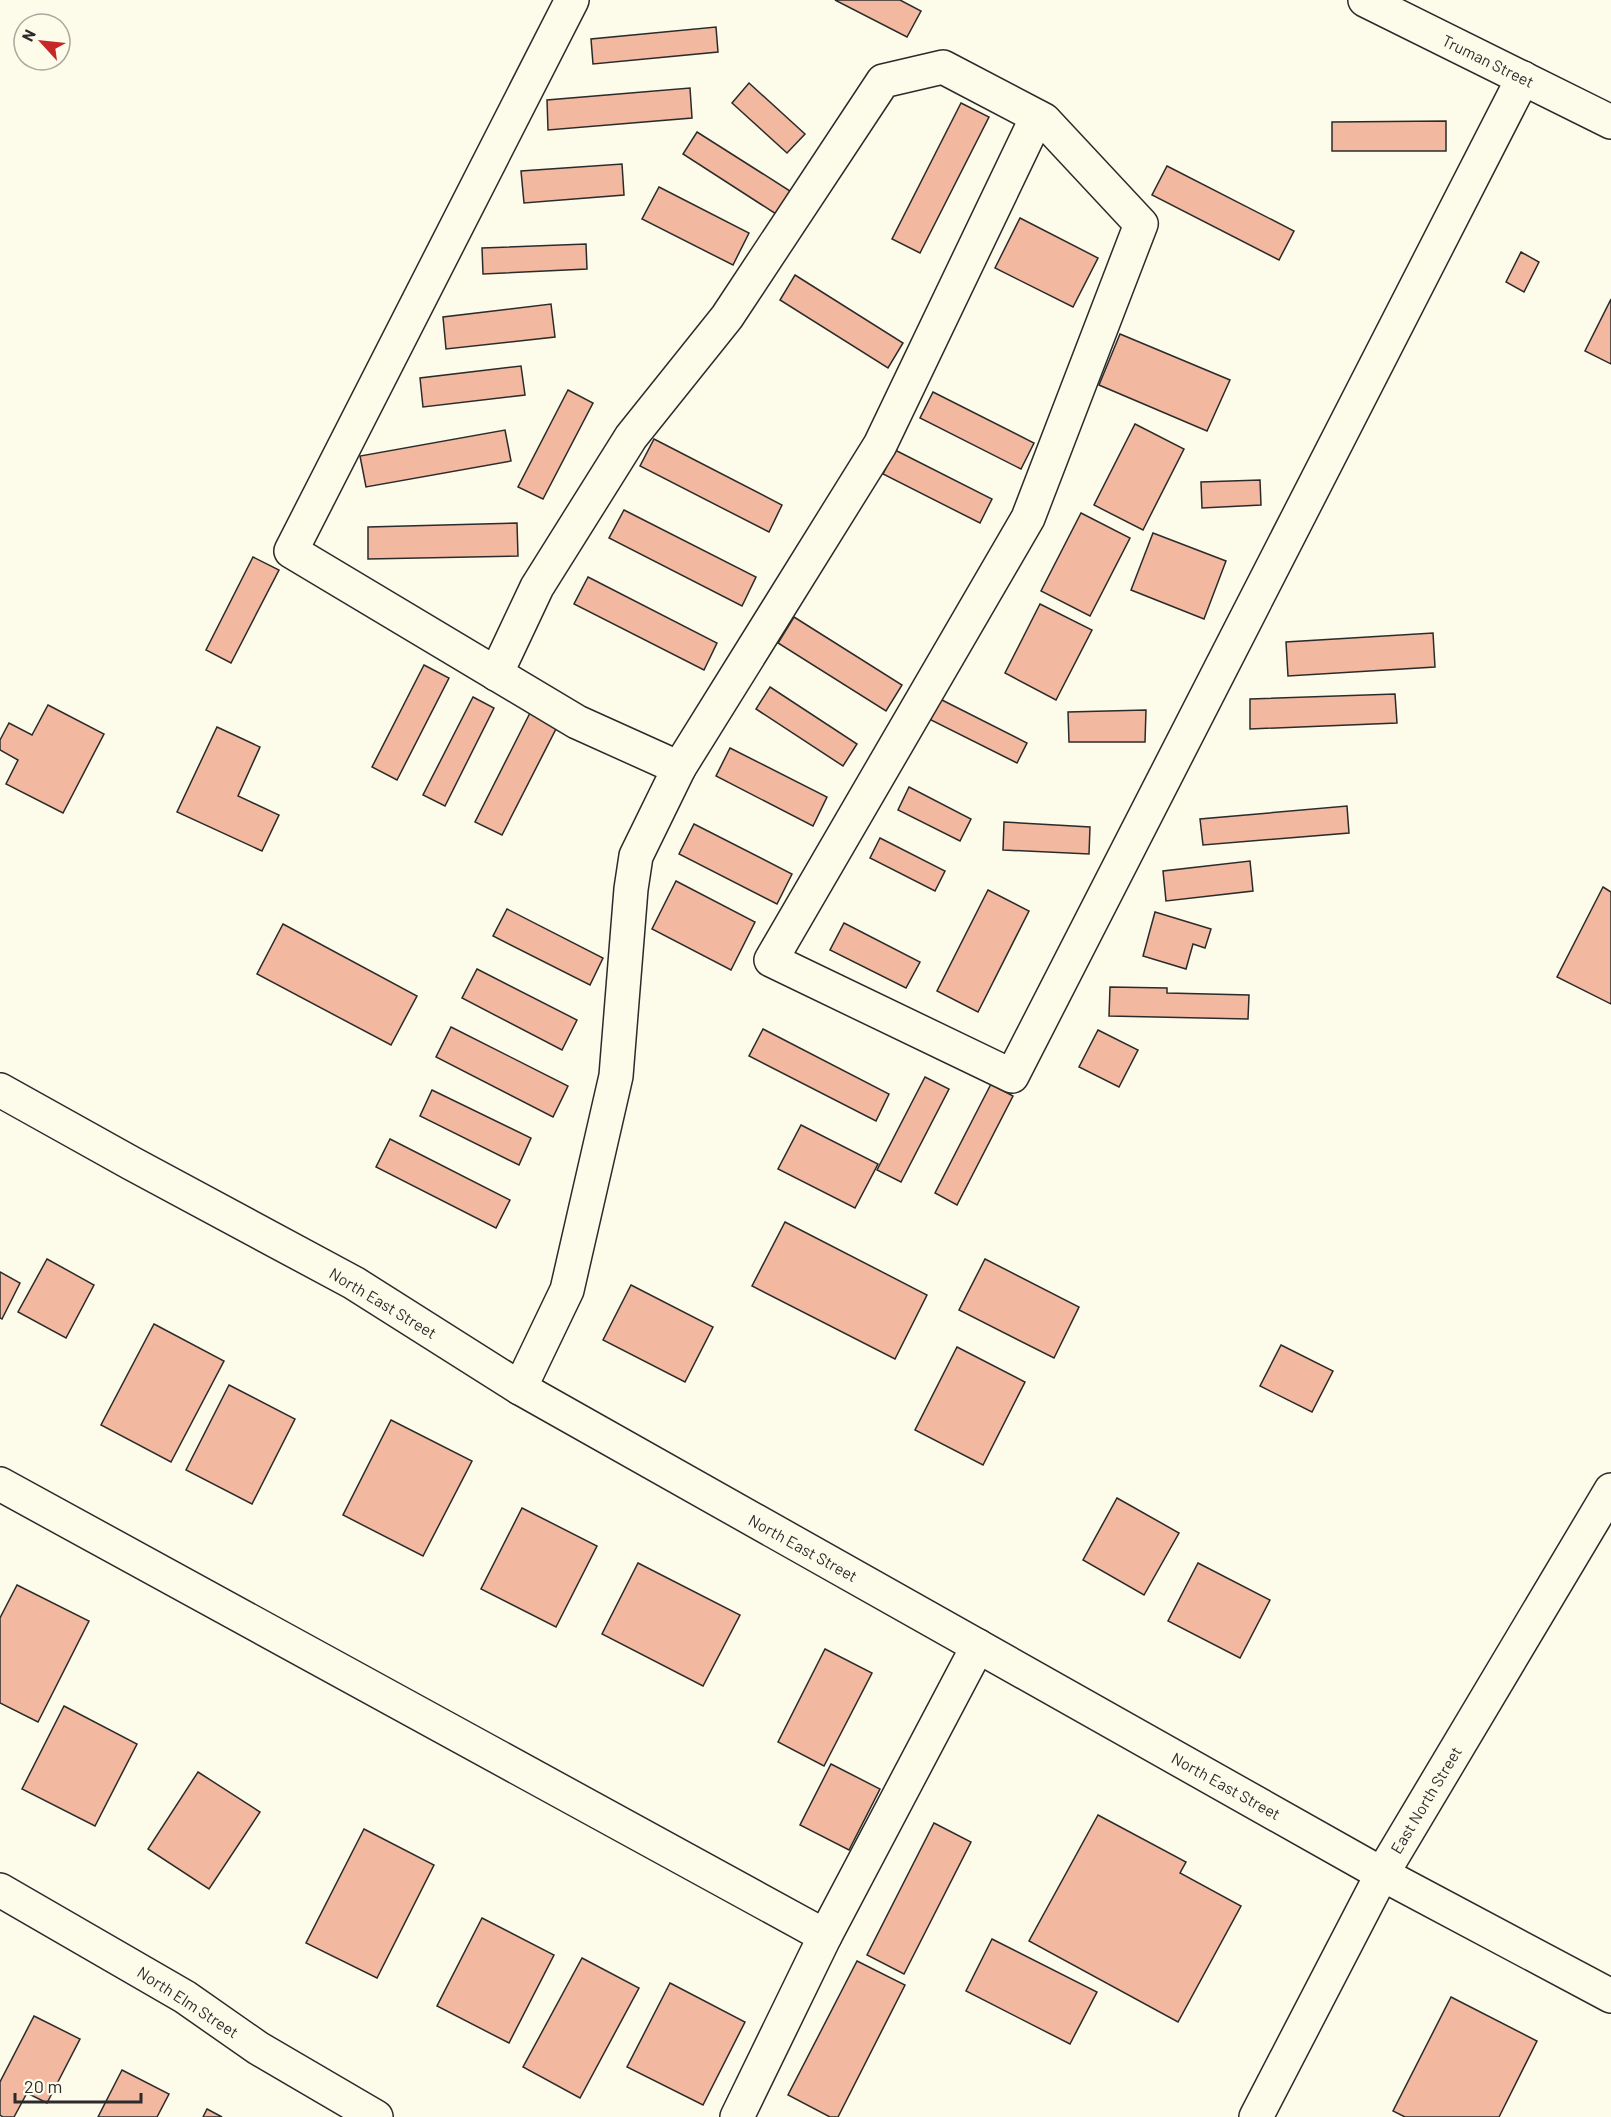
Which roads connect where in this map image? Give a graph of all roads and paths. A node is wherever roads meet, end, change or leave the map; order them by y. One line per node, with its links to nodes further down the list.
1 (572, 0): 6 (street)
2 (1365, 0): 3 (street, Truman Street)
3 (1523, 78): 4 (street); 5 (street, Truman Street)
4 (1037, 117): 6 (street); 7 (street)
5 (1611, 122)
6 (496, 674): 7 (street)
7 (679, 768): 9 (street)
8 (0, 1090): 9 (street, North East Street)
9 (520, 1388): 12 (street, North East Street)
10 (0, 1484): 15 (street)
11 (1611, 1490): 13 (street, East North Street)
12 (978, 1646): 13 (street, North East Street); 15 (street)
13 (1382, 1874): 16 (street, North East Street); 19 (street, East North Street)
14 (0, 1890): 17 (street, North Elm Street)
15 (825, 1936): 18 (street)
16 (1611, 1996)
17 (376, 2117)
18 (737, 2117)
19 (1256, 2117)

